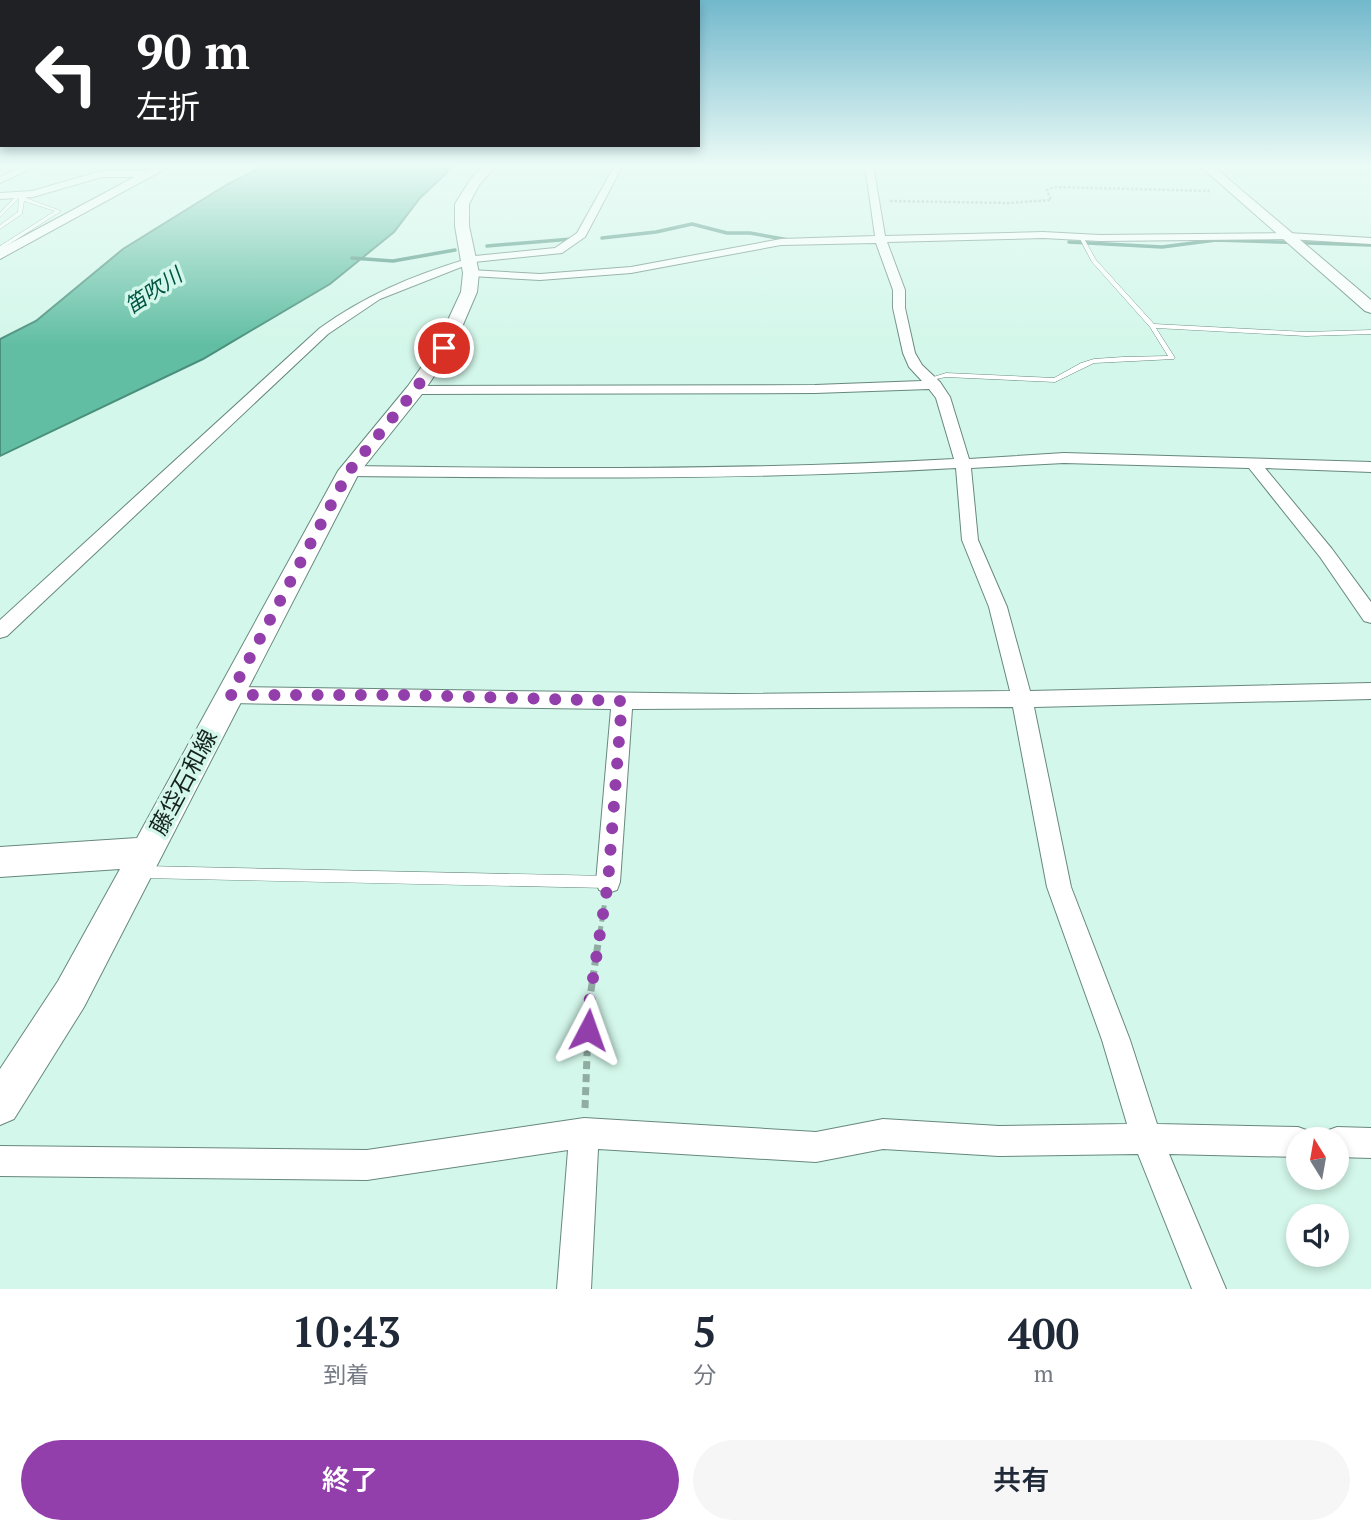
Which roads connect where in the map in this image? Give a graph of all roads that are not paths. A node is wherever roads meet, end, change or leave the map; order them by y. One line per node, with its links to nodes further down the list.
1 (36, 225): 11 (lane)
2 (55, 225): 12 (main road)
3 (463, 225): 13 (main road, 藤垈石和線)
4 (585, 225): 13 (street)
5 (879, 225): 9 (street)
6 (1274, 225): 8 (street)
7 (1081, 240): 8 (street); 9 (street); 15 (lane)
8 (1292, 240): 10 (street); 14 (main road)
9 (881, 241): 13 (street); 17 (street)
10 (1371, 241)
11 (0, 248)
12 (0, 255)
13 (469, 263): 18 (main road, 藤垈石和線); 24 (street)
14 (1371, 308)
15 (1152, 326): 16 (lane); 17 (lane)
16 (1371, 332)
17 (932, 383): 18 (street); 20 (street)
18 (415, 390): 22 (main road, 藤垈石和線)
19 (1252, 462): 20 (street); 21 (street); 23 (street)
20 (962, 465): 22 (street); 27 (street)
21 (1371, 467)
22 (349, 471): 26 (main road, 藤垈石和線)
23 (1371, 616)
24 (0, 631)
25 (1371, 691): 27 (street)
26 (230, 695): 28 (street); 30 (main road, 藤垈石和線)
27 (1022, 699): 28 (street); 34 (street)
28 (622, 701): 31 (street)
29 (0, 862): 30 (main road)
30 (141, 862): 31 (lane); 32 (main road, 藤垈石和線)
31 (608, 882)
32 (0, 1105)
33 (584, 1133): 34 (street); 38 (street); 39 (street)
34 (1147, 1139): 35 (street); 40 (street)
35 (1286, 1142)
36 (1349, 1142): 37 (street)
37 (1371, 1143)
38 (0, 1161)
39 (574, 1289)
40 (1209, 1289)

